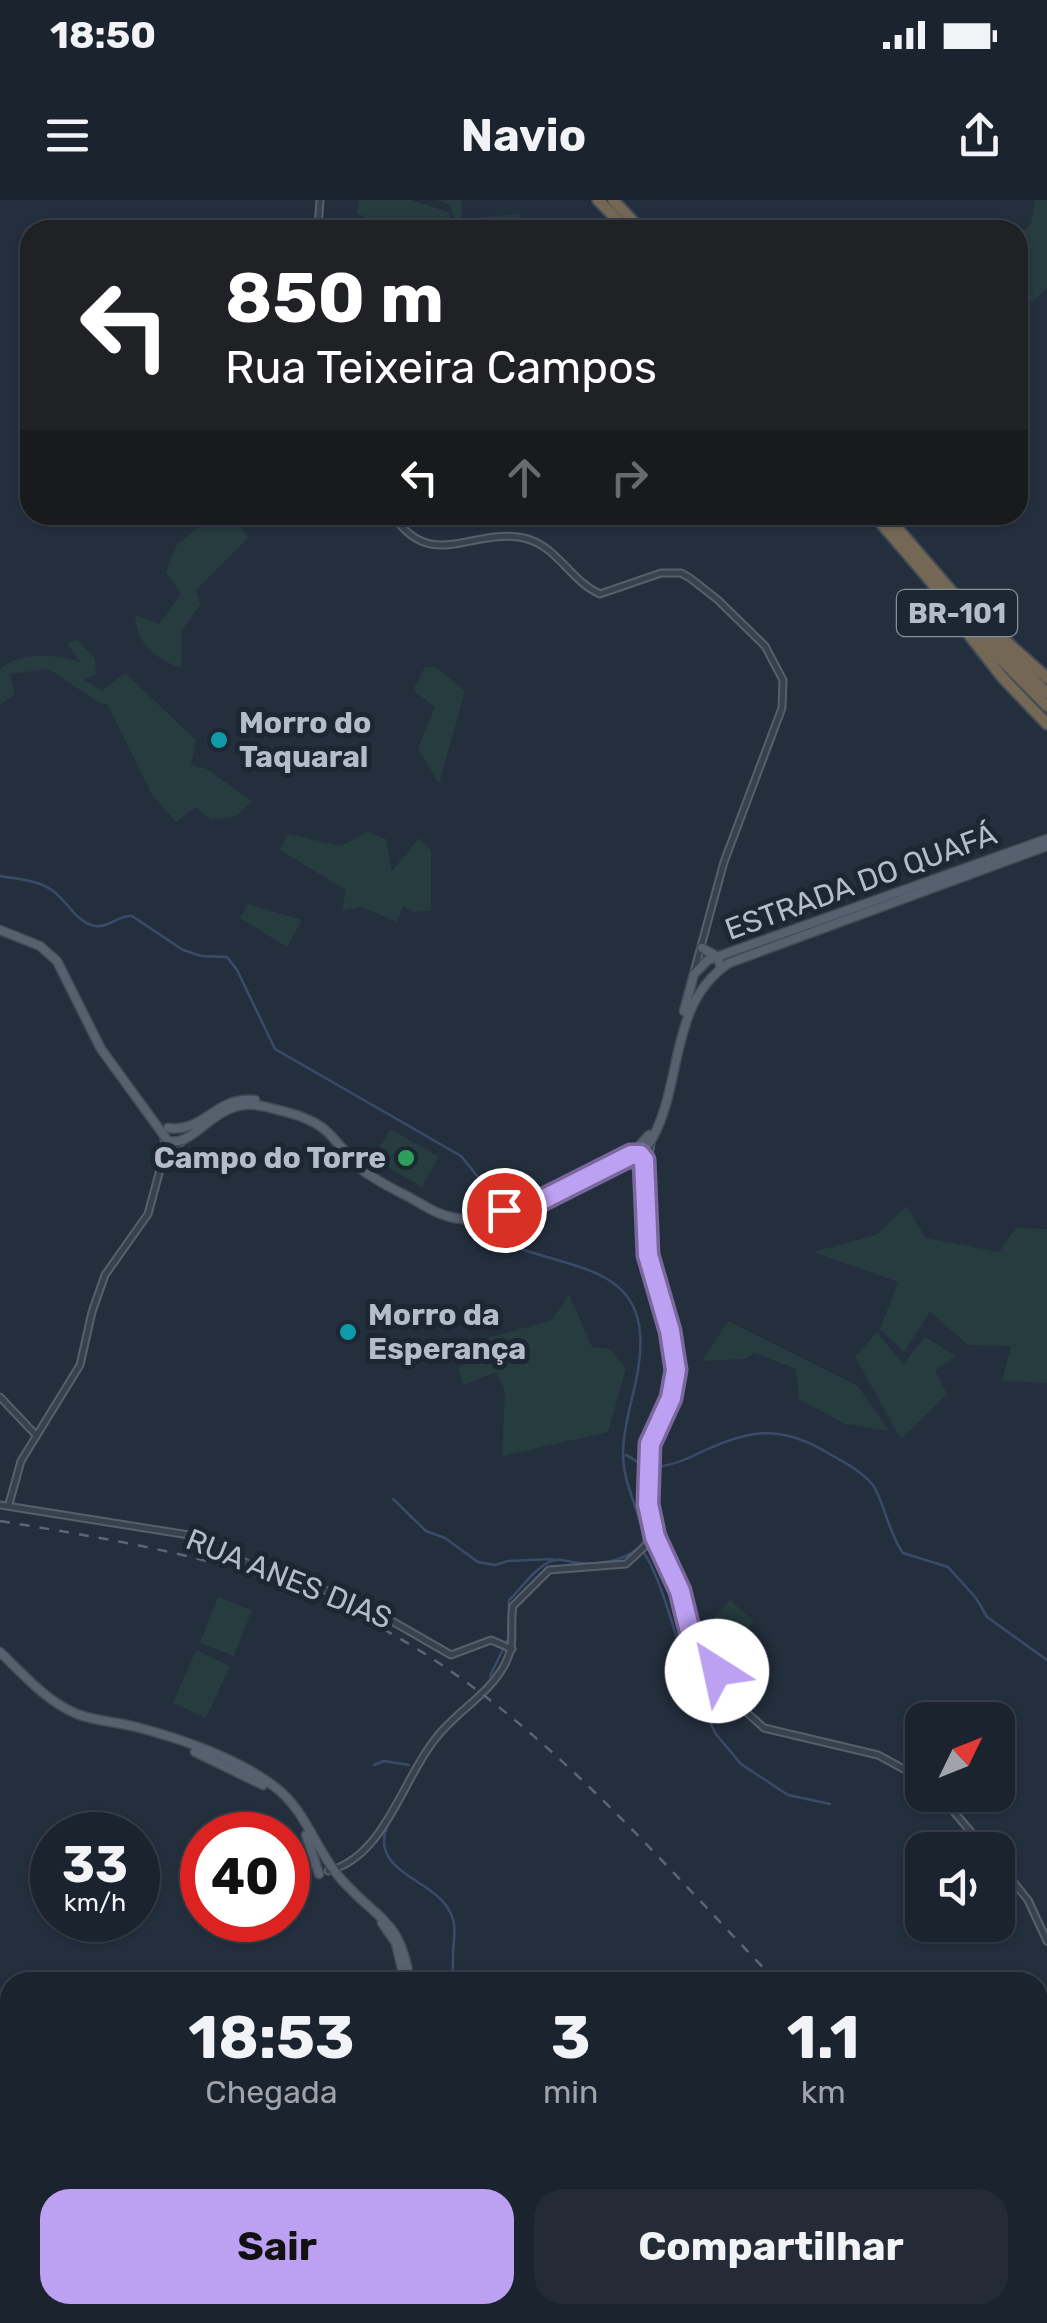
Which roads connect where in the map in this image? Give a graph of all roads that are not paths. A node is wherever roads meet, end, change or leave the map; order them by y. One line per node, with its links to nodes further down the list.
1 (598, 200): 3 (highway)
2 (613, 200): 4 (highway)
3 (617, 220)
4 (632, 220)
5 (401, 525): 15 (street)
6 (883, 525): 8 (highway, BR-101)
7 (894, 525): 8 (highway, BR-101)
8 (952, 600): 9 (highway); 10 (highway, BR-101); 11 (highway, BR-101); 12 (highway)
9 (1047, 678)
10 (1047, 692)
11 (1047, 706)
12 (1047, 724)
13 (1047, 843): 16 (main road, ESTRADA DO QUAFÁ); 17 (main road, ESTRADA DO QUAFÁ)
14 (0, 928): 20 (main road)
15 (702, 948): 16 (main road); 18 (street)
16 (718, 957): 17 (main road); 18 (main road, ESTRADA DO QUAFÁ)
17 (721, 968): 19 (main road, ESTRADA DO QUAFÁ)
18 (693, 977): 19 (main road); 23 (main road)
19 (701, 987): 22 (main road)
20 (165, 1132): 21 (main road); 24 (street)
21 (184, 1134): 23 (main road); 24 (street)
22 (653, 1137): 23 (main road); 25 (street)
23 (635, 1155): 25 (main road); 25 (main road)
24 (164, 1158): 27 (street)
25 (644, 1167): 30 (street)
26 (0, 1397): 27 (street)
27 (36, 1436): 29 (street)
28 (0, 1505): 29 (street, RUA ANES DIAS)
29 (9, 1505): 31 (street, RUA ANES DIAS)
30 (655, 1537): 31 (street); 33 (street)
31 (509, 1648): 36 (street)
32 (0, 1656): 36 (main road); 36 (main road)
33 (905, 1769)
34 (954, 1812): 35 (street)
35 (971, 1832)
36 (326, 1871): 39 (main road)
37 (1015, 1884): 38 (street)
38 (1047, 1942)
39 (405, 1972)

